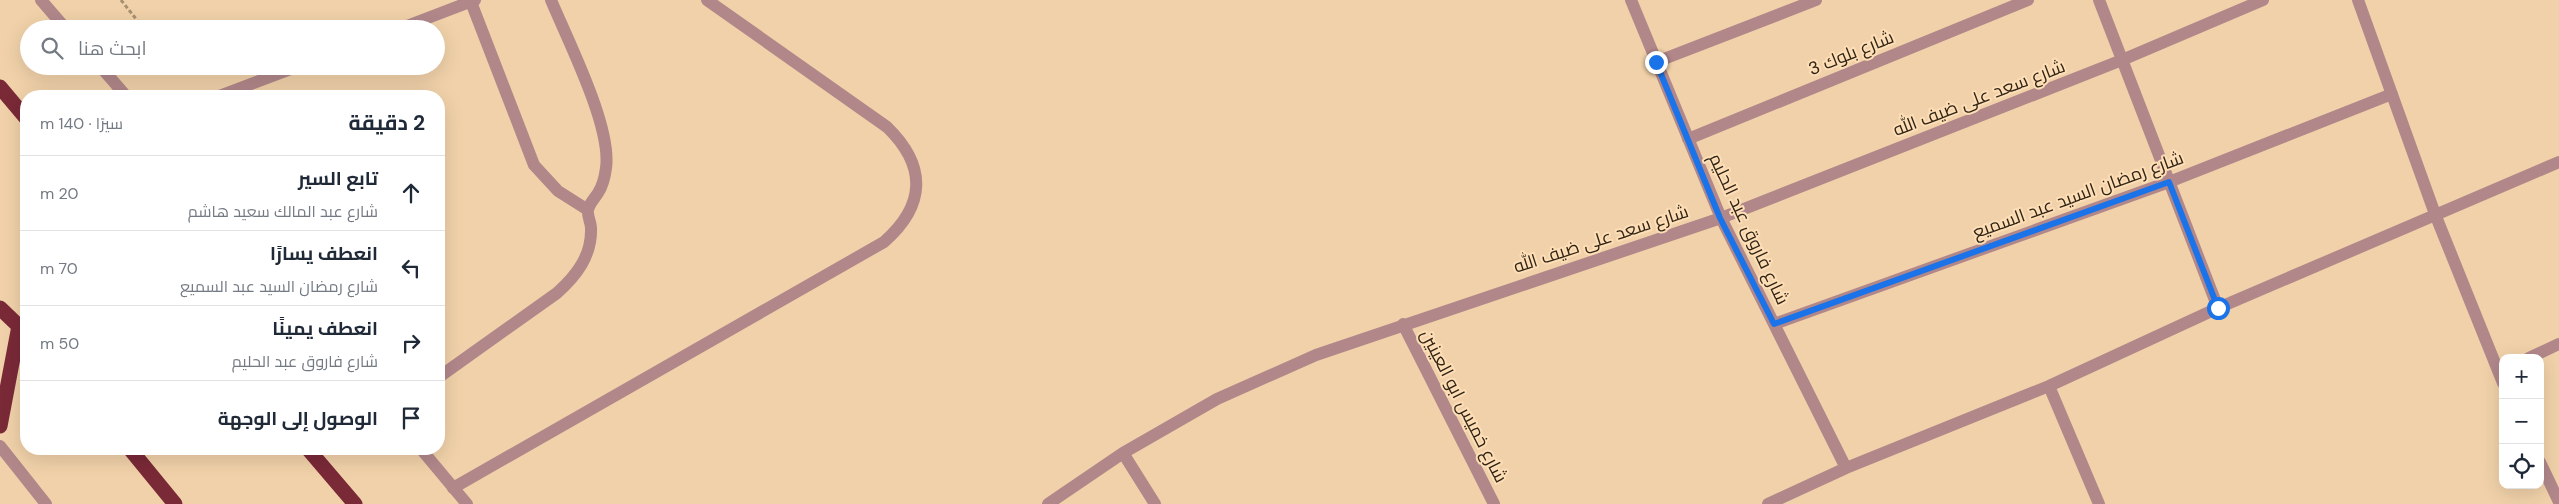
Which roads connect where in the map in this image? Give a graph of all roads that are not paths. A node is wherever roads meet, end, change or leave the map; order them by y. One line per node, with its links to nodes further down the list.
1 (41, 0): 11 (street)
2 (551, 0): 25 (street)
3 (708, 0): 47 (street)
4 (1631, 0): 14 (street, شارع فاروق عبد الحليم)
5 (1816, 0): 14 (street)
6 (2028, 0): 22 (street, شارع بلوك 3)
7 (2099, 0): 13 (street)
8 (2263, 0): 13 (street, شارع سعد على ضيف الله)
9 (2358, 0): 20 (street)
10 (473, 1): 12 (street); 25 (street)
11 (58, 20)
12 (423, 20)
13 (2122, 60): 24 (street); 27 (street, شارع سعد على ضيف الله)
14 (1656, 62): 22 (street, شارع فاروق عبد الحليم)
15 (108, 75): 18 (street)
16 (275, 75): 19 (street)
17 (0, 86): 21 (highway)
18 (121, 90)
19 (235, 90)
20 (2392, 94): 24 (street, شارع رمضان السيد عبد السميع); 26 (street)
21 (20, 111)
22 (1688, 139): 27 (street, شارع فاروق عبد الحليم)
23 (2559, 162): 26 (street)
24 (2169, 182): 29 (street); 31 (street, شارع رمضان السيد عبد السميع)
25 (588, 210): 37 (street)
26 (2435, 214): 29 (street); 36 (street)
27 (1720, 218): 30 (street, شارع سعد على ضيف الله); 31 (street, شارع فاروق عبد الحليم)
28 (0, 308): 32 (highway)
29 (2218, 308): 38 (street)
30 (1403, 324): 41 (street, شارع سعد على ضيف الله); 55 (street, شارع خميس ابو العينين)
31 (1774, 324): 45 (street, شارع فاروق عبد الحليم)
32 (20, 327)
33 (20, 343): 39 (highway)
34 (2559, 344): 35 (street)
35 (2538, 354)
36 (2499, 370)
37 (445, 373)
38 (2049, 386): 45 (street); 57 (street)
39 (0, 426)
40 (0, 446): 49 (street)
41 (1123, 452): 53 (street, شارع سعد على ضيف الله); 54 (street)
42 (135, 455): 50 (highway)
43 (313, 455): 51 (highway)
44 (426, 455): 47 (street)
45 (1846, 468): 56 (street)
46 (2544, 470): 48 (street)
47 (453, 488): 52 (street)
48 (2559, 502)
49 (46, 504)
50 (175, 504)
51 (355, 504)
52 (467, 504)
53 (1048, 504)
54 (1155, 504)
55 (1494, 504)
56 (1768, 504)
57 (2099, 504)

